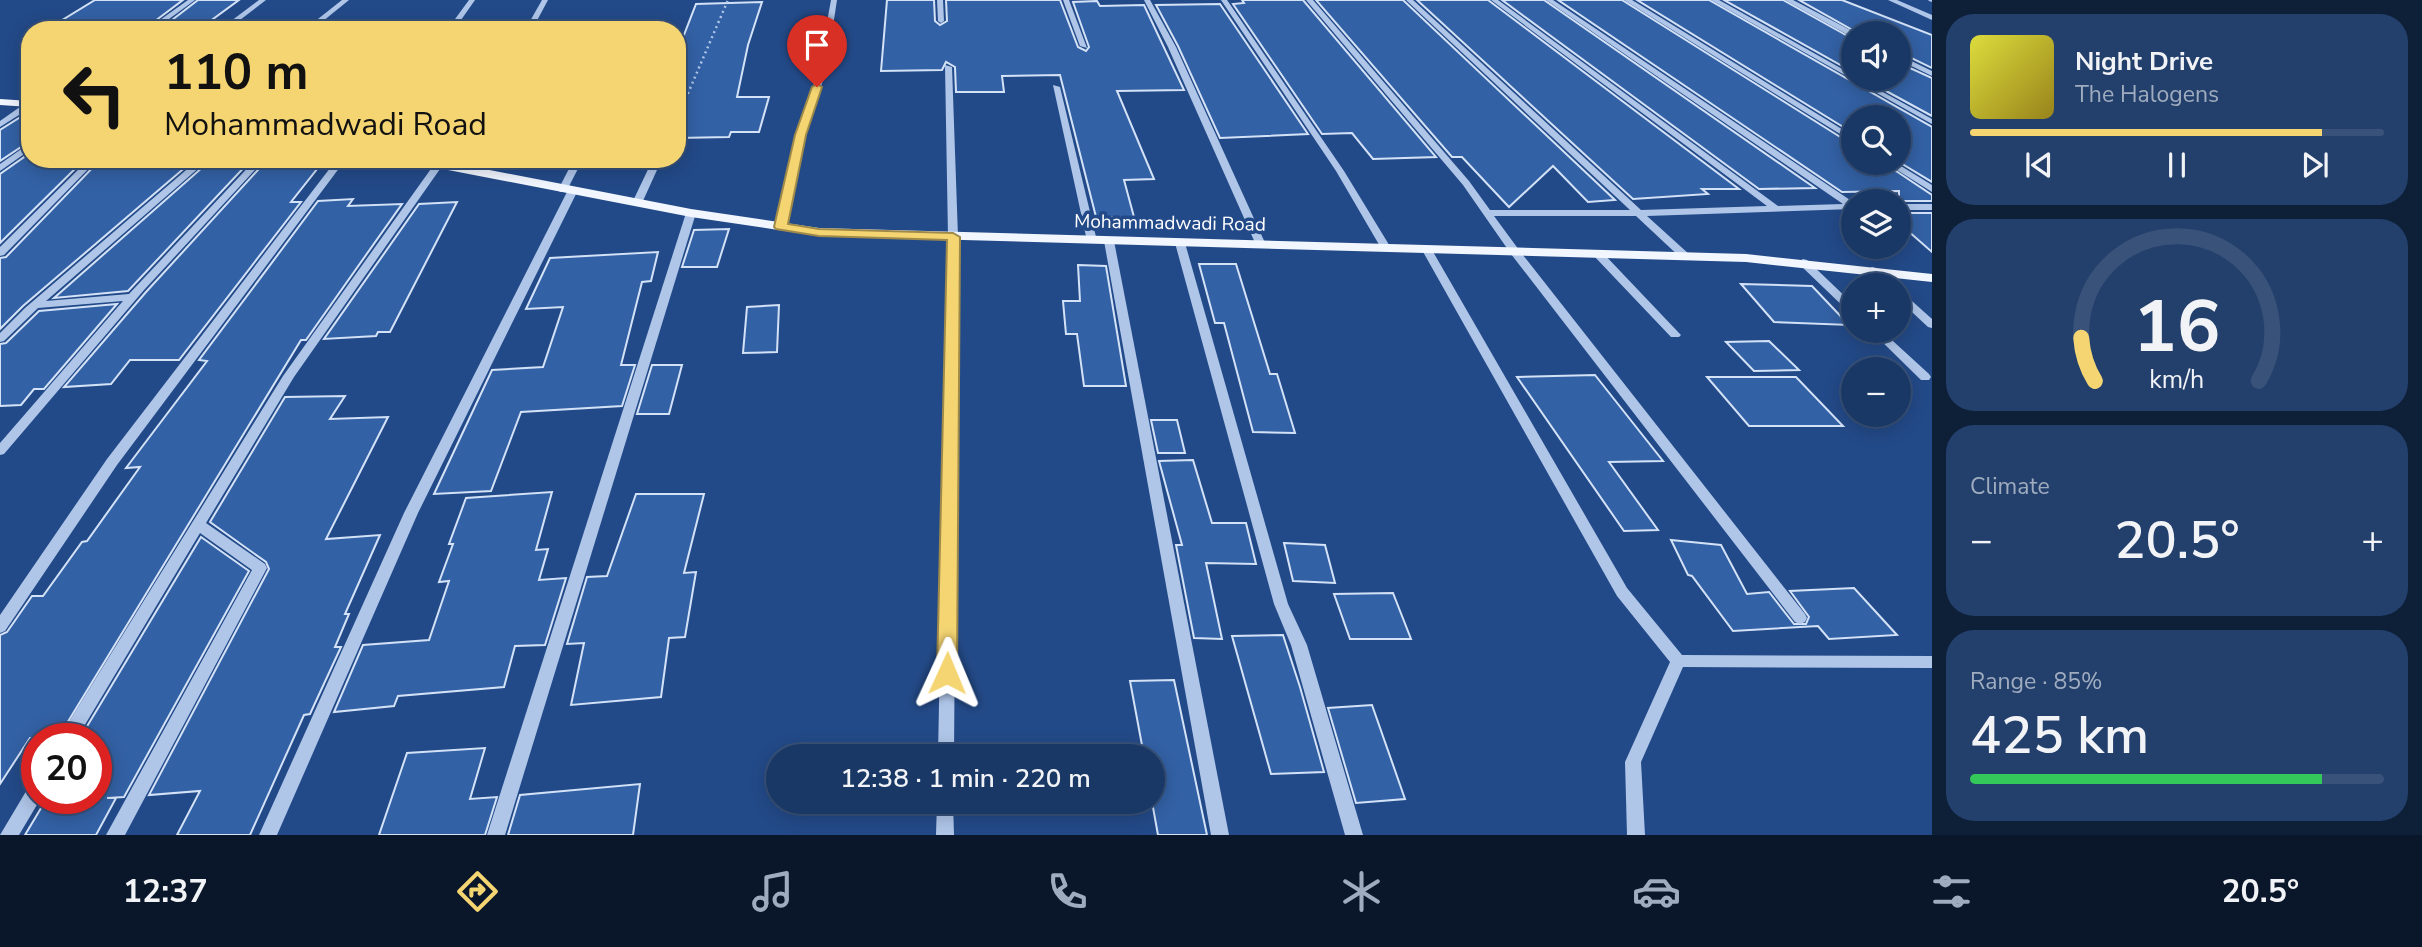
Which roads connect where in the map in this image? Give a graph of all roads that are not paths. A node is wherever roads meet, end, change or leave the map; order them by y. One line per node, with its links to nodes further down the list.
1 (192, 0): 20 (street)
2 (263, 0): 21 (street)
3 (345, 0): 22 (street)
4 (472, 0): 23 (street)
5 (545, 0): 24 (street)
6 (834, 0): 62 (street)
7 (940, 0): 25 (street)
8 (1066, 0): 27 (street)
9 (1147, 0): 67 (street)
10 (1224, 0): 68 (street)
11 (1309, 0): 60 (street)
12 (1409, 0): 61 (street)
13 (1494, 0): 56 (street)
14 (1549, 0): 53 (street)
15 (1627, 0): 39 (street)
16 (1714, 0): 30 (street)
17 (1788, 0): 26 (street)
18 (1891, 0): 19 (street)
19 (1932, 18)
20 (162, 21)
21 (234, 21)
22 (318, 21)
23 (457, 21)
24 (533, 21)
25 (941, 21)
26 (1841, 28)
27 (1084, 47)
28 (1911, 63): 31 (street)
29 (948, 67): 63 (street)
30 (1841, 71)
31 (1932, 74)
32 (1056, 87): 64 (street)
33 (1877, 91): 37 (street)
34 (0, 102): 35 (main road)
35 (21, 103)
36 (21, 110): 38 (street)
37 (1932, 122)
38 (0, 125)
39 (1841, 133)
40 (21, 153): 41 (street)
41 (0, 168)
42 (85, 168): 71 (street)
43 (195, 168): 80 (street)
44 (253, 168): 78 (street)
45 (335, 168): 90 (street)
46 (437, 168): 88 (street)
47 (467, 168): 52 (main road, Mohammadwadi Road)
48 (576, 168): 52 (street)
49 (654, 168): 54 (street)
50 (1909, 175): 51 (street)
51 (1932, 189)
52 (568, 191): 54 (main road, Mohammadwadi Road); 99 (street)
53 (1841, 198)
54 (637, 202): 59 (main road, Mohammadwadi Road)
55 (1841, 206): 56 (street)
56 (1773, 207): 61 (street)
57 (1911, 207): 58 (street)
58 (1932, 207)
59 (691, 213): 62 (main road, Mohammadwadi Road); 100 (street)
60 (1487, 213): 61 (street); 70 (street)
61 (1641, 213): 73 (street)
62 (781, 227): 63 (main road, Mohammadwadi Road)
63 (953, 237): 64 (main road, Mohammadwadi Road); 94 (street)
64 (1092, 241): 65 (main road, Mohammadwadi Road)
65 (1109, 241): 66 (main road, Mohammadwadi Road); 102 (street)
66 (1180, 243): 67 (main road, Mohammadwadi Road); 103 (street)
67 (1261, 245): 68 (main road, Mohammadwadi Road)
68 (1386, 248): 69 (main road, Mohammadwadi Road)
69 (1427, 250): 70 (main road, Mohammadwadi Road); 91 (street)
70 (1515, 252): 72 (main road, Mohammadwadi Road); 89 (street)
71 (0, 253)
72 (1598, 254): 73 (main road, Mohammadwadi Road); 83 (street)
73 (1686, 257): 74 (main road, Mohammadwadi Road)
74 (1803, 262): 75 (main road, Mohammadwadi Road); 79 (street)
75 (1872, 270): 76 (street); 77 (main road, Mohammadwadi Road)
76 (1875, 273)
77 (1932, 278)
78 (133, 297): 80 (street); 87 (street)
79 (1841, 298)
80 (36, 305): 84 (street)
81 (1911, 306): 82 (street)
82 (1932, 325)
83 (1675, 335)
84 (0, 339)
85 (1889, 343): 86 (street)
86 (1925, 377)
87 (0, 451)
88 (198, 524): 93 (street); 98 (street)
89 (1800, 618)
90 (0, 627)
91 (1678, 661): 92 (street); 104 (street)
92 (1932, 662)
93 (77, 723)
94 (946, 744)
95 (22, 814): 97 (street)
96 (945, 814): 101 (street)
97 (9, 835)
98 (115, 835)
99 (268, 835)
100 (496, 835)
101 (945, 835)
102 (1220, 835)
103 (1354, 835)
104 (1636, 835)

